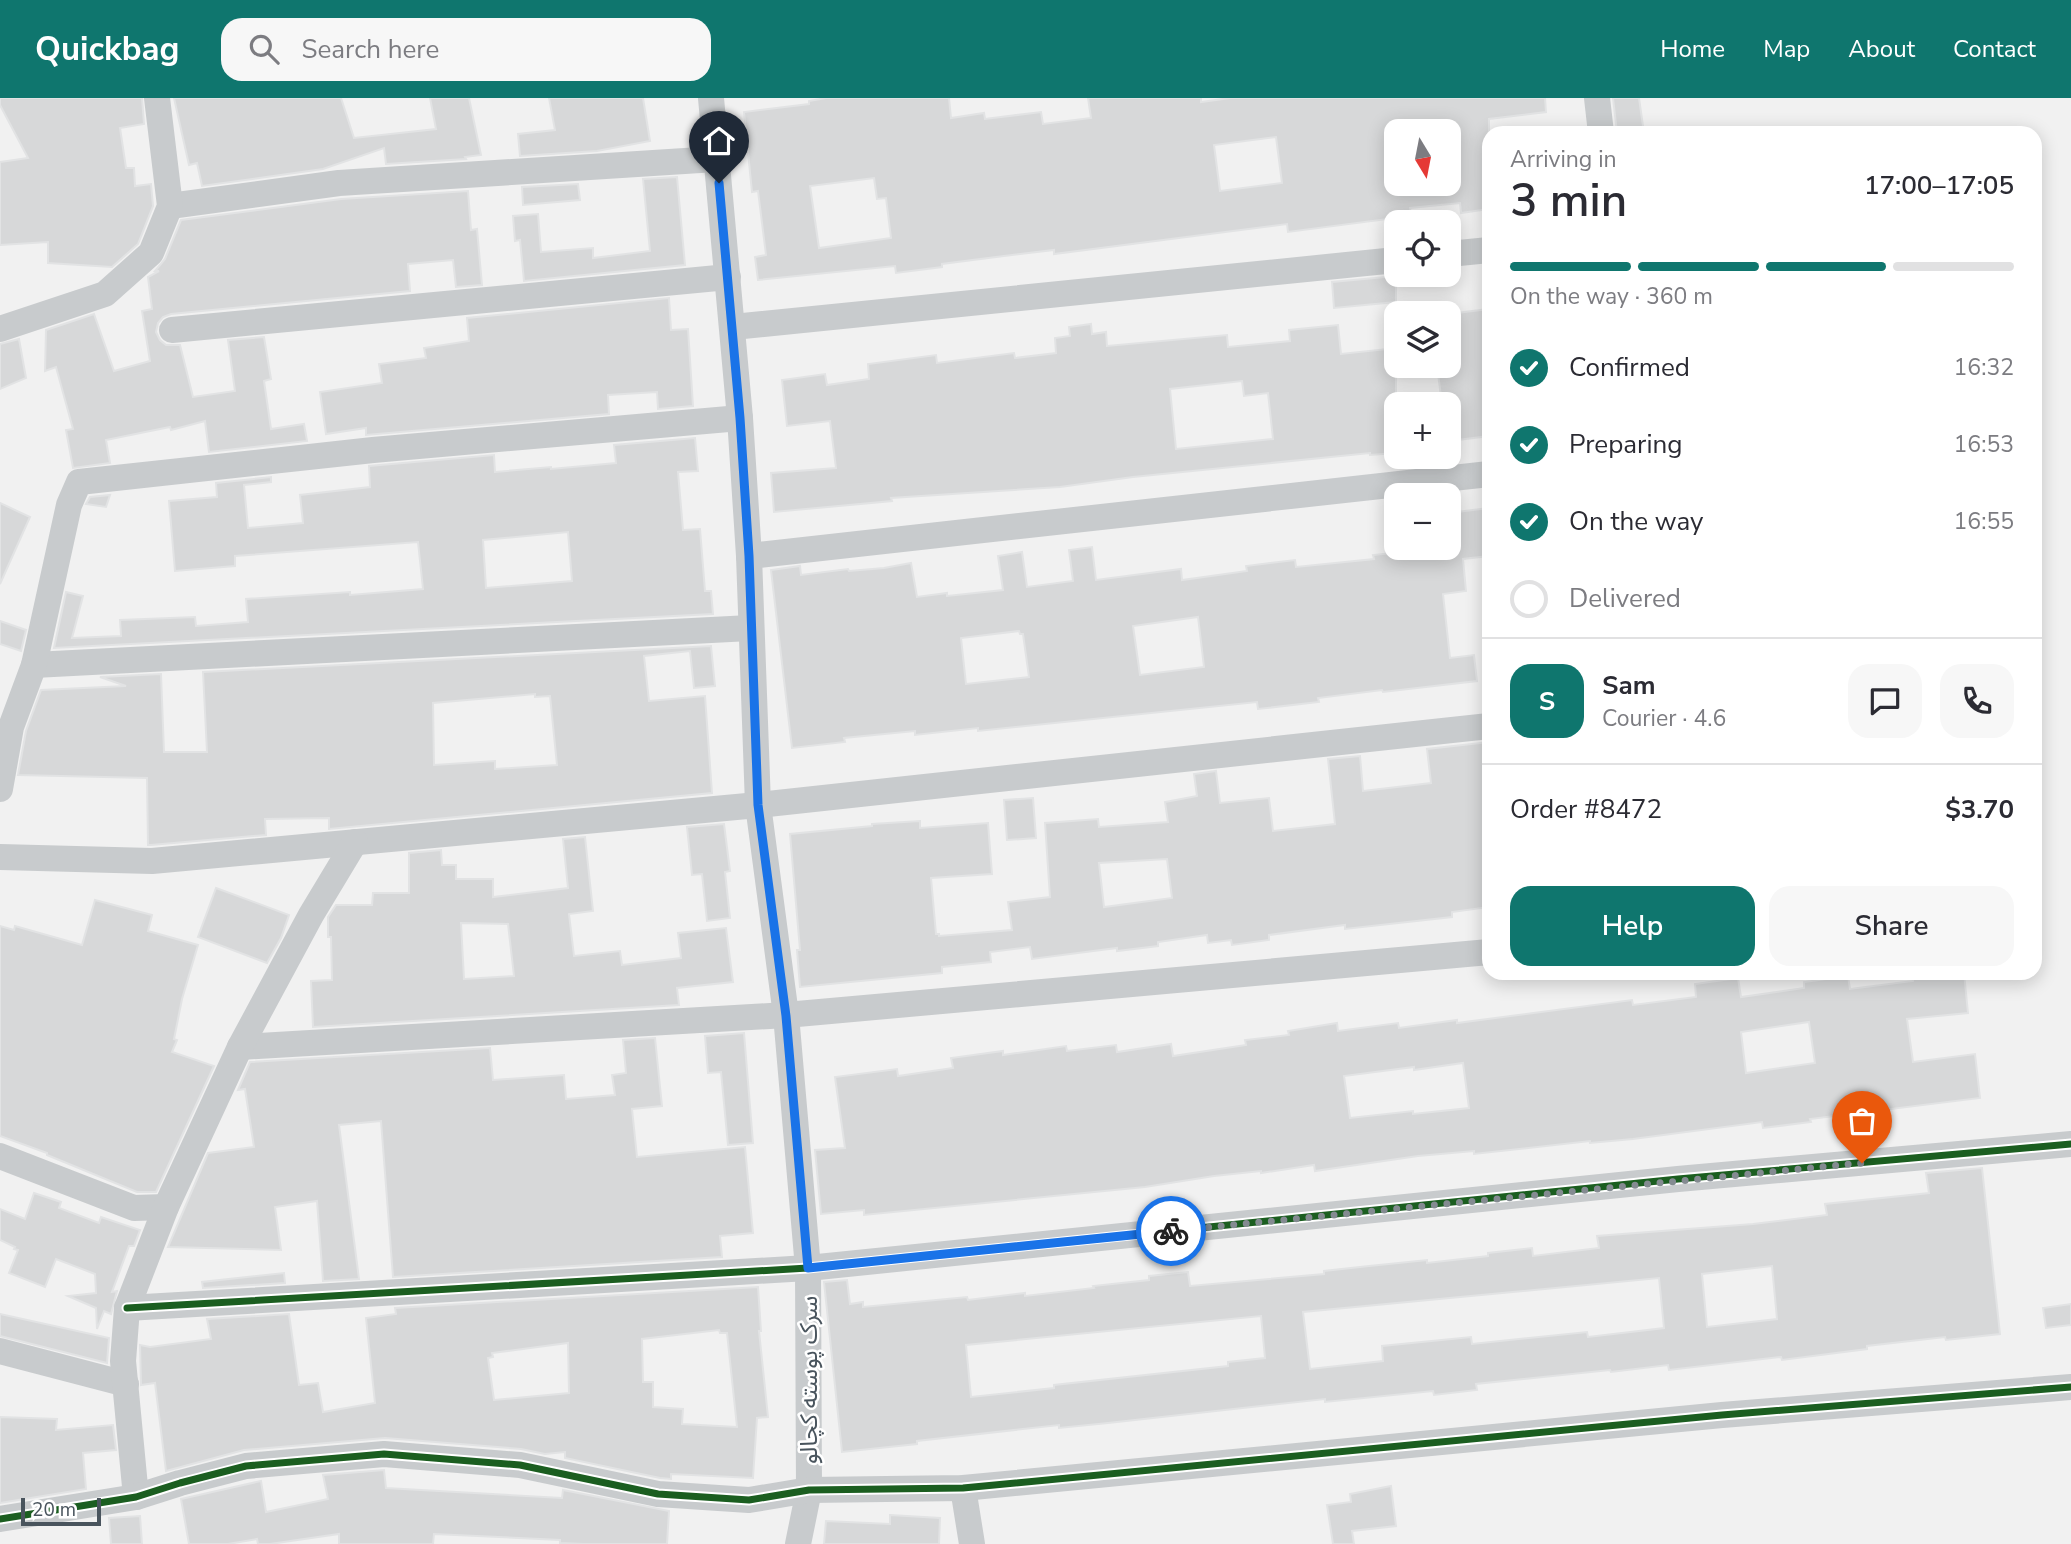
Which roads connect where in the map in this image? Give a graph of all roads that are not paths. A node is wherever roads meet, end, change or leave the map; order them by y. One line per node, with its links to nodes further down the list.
1 (157, 98): 6 (street)
2 (711, 98): 5 (street, سرک پوسته کچالو)
3 (1597, 98): 4 (street)
4 (1600, 126)
5 (716, 159): 6 (street); 10 (street, سرک پوسته کچالو)
6 (170, 206): 12 (street)
7 (1482, 251): 8 (street)
8 (1461, 253)
9 (1384, 261): 11 (street)
10 (728, 277): 11 (street, سرک پوسته کچالو); 13 (street)
11 (733, 327): 14 (street, سرک پوسته کچالو)
12 (0, 329)
13 (173, 330)
14 (740, 418): 16 (street, سرک پوسته کچالو); 18 (street)
15 (1482, 475): 16 (street)
16 (749, 556): 17 (street, سرک پوسته کچالو)
17 (750, 628): 18 (street); 22 (street, سرک پوسته کچالو)
18 (34, 665): 20 (street)
19 (1482, 727): 22 (street)
20 (5, 728): 21 (street)
21 (0, 789)
22 (758, 805): 23 (street); 26 (street, سرک پوسته کچالو)
23 (355, 842): 24 (street); 27 (street)
24 (0, 857)
25 (1482, 953): 26 (street)
26 (786, 1016): 27 (street); 31 (street, سرک پوسته کچالو)
27 (240, 1046): 30 (street)
28 (2071, 1144): 31 (street)
29 (0, 1157): 30 (street)
30 (166, 1208): 32 (street)
31 (808, 1268): 32 (street); 37 (street, سرک پوسته کچالو)
32 (127, 1308): 34 (street)
33 (0, 1351): 34 (street)
34 (126, 1384): 38 (street)
35 (2071, 1387): 36 (street)
36 (963, 1488): 37 (street); 41 (street)
37 (809, 1490): 38 (street); 40 (street, سرک پوسته کچالو)
38 (136, 1497): 39 (street)
39 (0, 1519)
40 (798, 1544)
41 (972, 1544)

